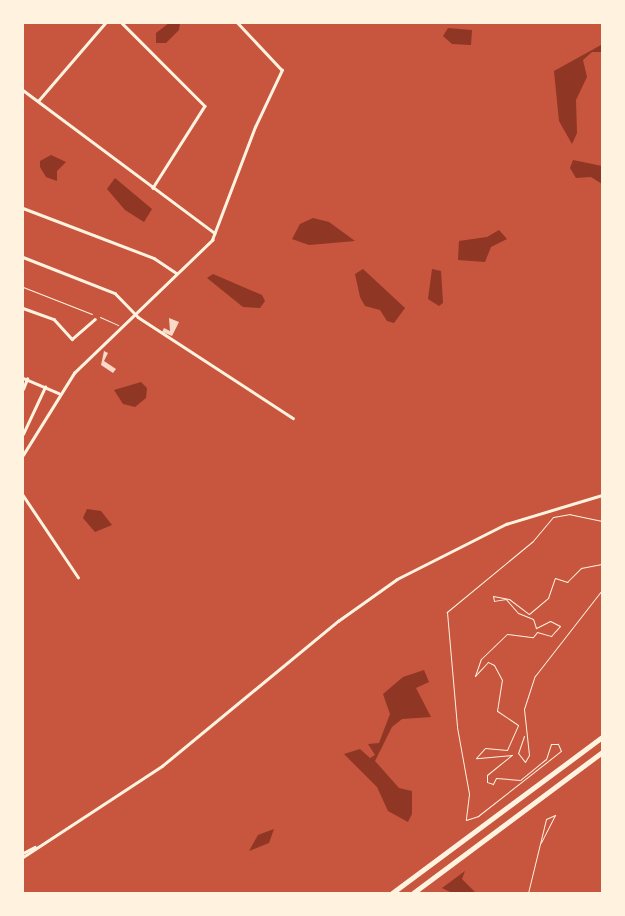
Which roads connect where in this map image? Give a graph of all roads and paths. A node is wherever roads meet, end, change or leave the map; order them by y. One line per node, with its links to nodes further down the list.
1 (105, 23): 5 (street)
2 (122, 23): 6 (street)
3 (238, 23): 8 (street)
4 (23, 90): 5 (street)
5 (38, 101): 6 (street)
6 (153, 188): 8 (street)
7 (23, 208): 10 (street)
8 (215, 233): 10 (street)
9 (23, 257): 13 (street)
10 (176, 273): 13 (street)
11 (23, 288): 15 (path)
12 (23, 308): 14 (street)
13 (135, 312): 15 (street); 20 (street)
14 (95, 318)
15 (120, 326): 19 (street)
16 (25, 379): 17 (street); 18 (street)
17 (45, 387): 19 (street); 21 (street)
18 (23, 389)
19 (59, 393): 22 (street)
20 (293, 418)
21 (23, 434)
22 (23, 454)
23 (23, 495): 27 (street)
24 (602, 495): 33 (street)
25 (602, 521): 26 (path)
26 (602, 565)
27 (78, 576)
28 (602, 590): 29 (path)
29 (524, 736): 29 (path)
30 (602, 737): 34 (highway)
31 (602, 752): 35 (highway)
32 (541, 843): 32 (path); 36 (path)
33 (23, 855)
34 (392, 893)
35 (413, 893)
36 (528, 893)

